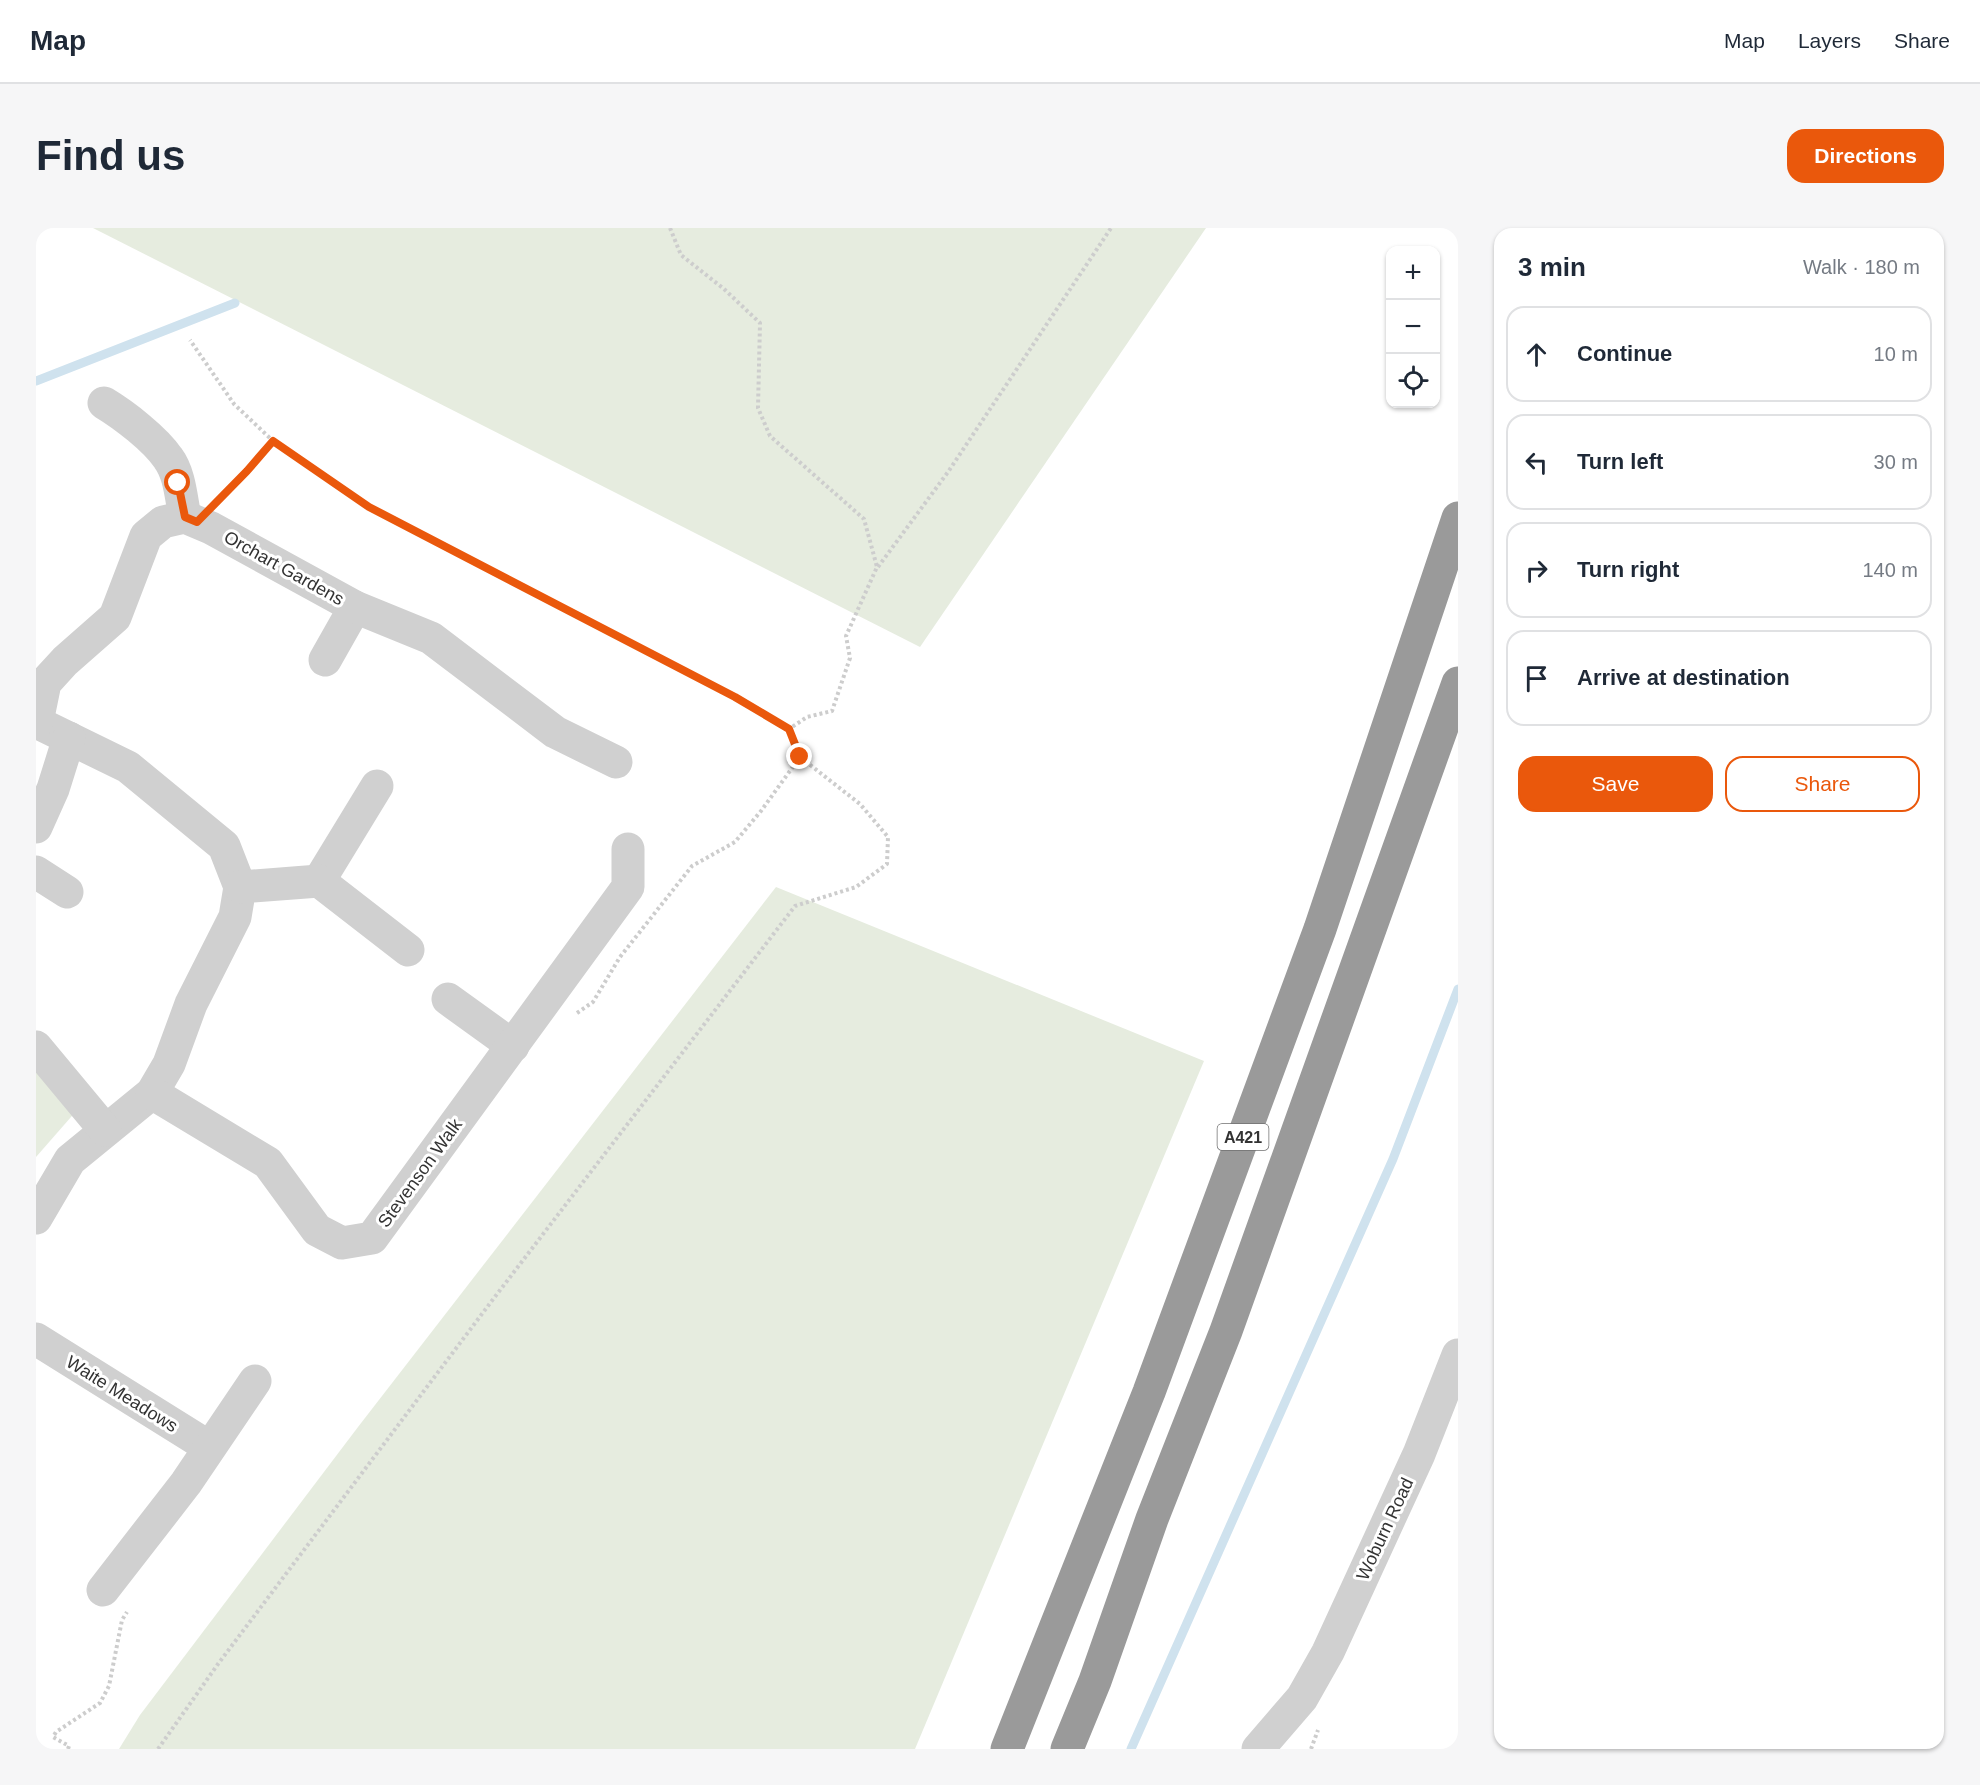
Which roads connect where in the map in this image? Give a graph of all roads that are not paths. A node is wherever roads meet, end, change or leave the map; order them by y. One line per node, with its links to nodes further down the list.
1 (104, 403): 3 (street)
2 (1458, 518): 30 (highway, A421)
3 (191, 520): 4 (street, Orchart Gardens); 7 (street)
4 (355, 607): 5 (street); 9 (street, Orchart Gardens)
5 (325, 660)
6 (1458, 683): 31 (highway, A421)
7 (37, 722): 8 (street)
8 (69, 738): 11 (street); 15 (street)
9 (616, 762)
10 (377, 786): 14 (street)
11 (36, 827)
12 (628, 849): 19 (street, Stevenson Walk)
13 (36, 872): 16 (street)
14 (319, 882): 15 (street); 17 (street)
15 (240, 887): 21 (street)
16 (67, 892)
17 (408, 950)
18 (448, 999): 19 (street)
19 (513, 1046): 21 (street, Stevenson Walk)
20 (36, 1047): 22 (street)
21 (152, 1093): 22 (street)
22 (105, 1130): 23 (street)
23 (36, 1218)
24 (36, 1339): 27 (street, Waite Meadows)
25 (1458, 1355): 29 (street, Woburn Road)
26 (255, 1381): 27 (street)
27 (209, 1447): 28 (street)
28 (103, 1590)
29 (1302, 1698): 32 (street, Woburn Road); 33 (street, Woburn Road)
30 (1007, 1749)
31 (1067, 1749)
32 (1258, 1749)
33 (1286, 1749)

